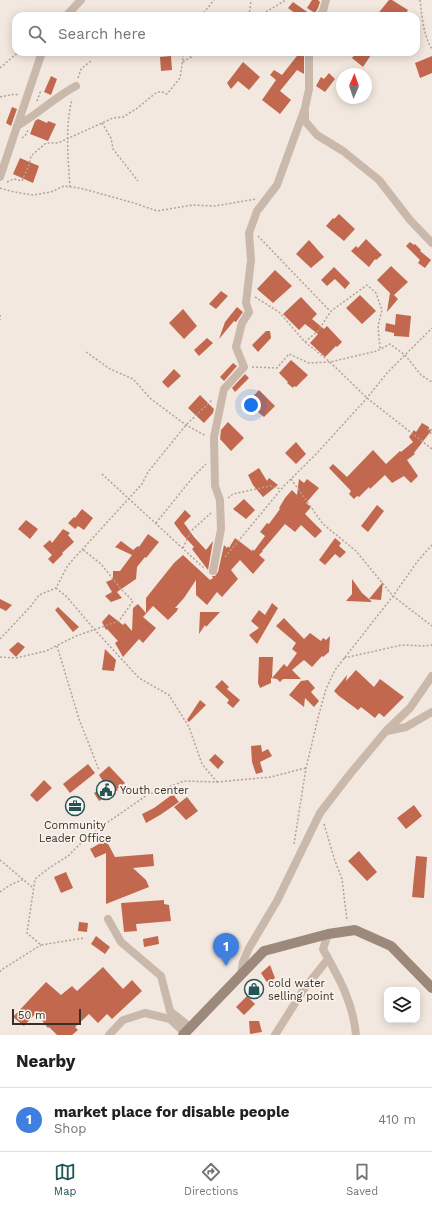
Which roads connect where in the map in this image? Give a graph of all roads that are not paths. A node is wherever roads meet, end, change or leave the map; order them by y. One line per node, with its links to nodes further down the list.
1 (81, 0): 3 (street)
2 (326, 0): 4 (street)
3 (70, 12)
4 (322, 12)
5 (41, 56): 9 (street)
6 (309, 56): 8 (street)
7 (76, 86): 9 (street)
8 (305, 108): 11 (street); 12 (street)
9 (17, 126): 10 (street)
10 (3, 179)
11 (432, 243)
12 (213, 571)
13 (432, 676): 15 (street)
14 (432, 712): 15 (street)
15 (386, 731): 19 (street)
16 (108, 919): 21 (street)
17 (328, 934): 18 (street); 19 (street); 20 (street)
18 (328, 959): 23 (street); 24 (street)
19 (241, 974): 21 (street)
20 (432, 988)
21 (186, 1032): 22 (street)
22 (109, 1035)
23 (275, 1035)
24 (356, 1035)

